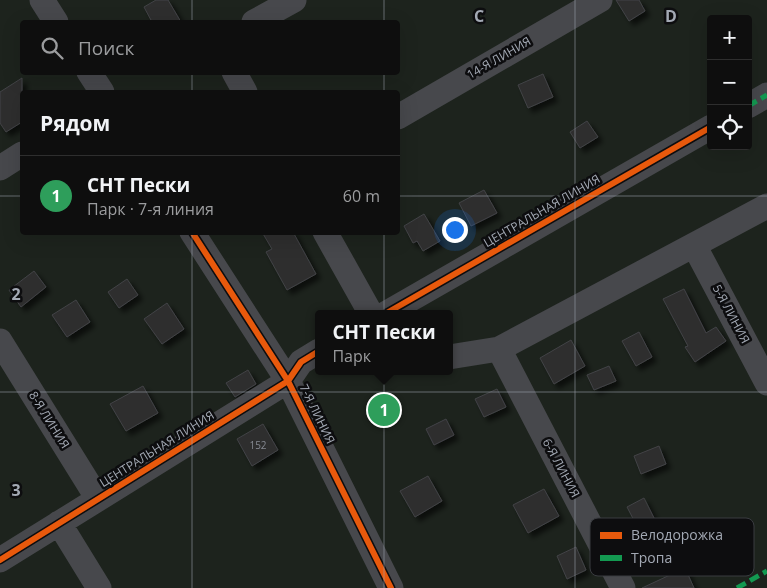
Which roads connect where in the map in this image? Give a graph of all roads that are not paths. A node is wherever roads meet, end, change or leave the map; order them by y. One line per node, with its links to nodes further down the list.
1 (42, 0): 4 (street)
2 (294, 0): 5 (street)
3 (600, 0): 12 (street, 14-Я ЛИНИЯ)
4 (55, 20)
5 (258, 20)
6 (91, 75): 8 (street)
7 (236, 75): 9 (street)
8 (101, 90)
9 (244, 90)
10 (767, 95): 11 (street)
11 (750, 105)
12 (400, 116)
13 (707, 129): 21 (street, ЦЕНТРАЛЬНАЯ ЛИНИЯ)
14 (20, 155): 15 (street)
15 (0, 168)
16 (767, 206): 19 (street)
17 (194, 235): 26 (street, 7-Я ЛИНИЯ)
18 (327, 235): 20 (street)
19 (694, 245): 23 (street); 27 (street, 5-Я ЛИНИЯ)
20 (369, 310)
21 (392, 310)
22 (0, 341): 28 (street, 8-Я ЛИНИЯ)
23 (499, 349): 25 (street); 30 (street, 6-Я ЛИНИЯ)
24 (315, 353): 26 (street, ЦЕНТРАЛЬНАЯ ЛИНИЯ)
25 (453, 356)
26 (288, 381): 28 (street, ЦЕНТРАЛЬНАЯ ЛИНИЯ); 34 (street, 7-Я ЛИНИЯ)
27 (767, 383)
28 (98, 499): 29 (street, ЦЕНТРАЛЬНАЯ ЛИНИЯ)
29 (59, 523): 31 (street, ЦЕНТРАЛЬНАЯ ЛИНИЯ); 33 (street)
30 (590, 524)
31 (0, 560)
32 (617, 576): 35 (street, 6-Я ЛИНИЯ)
33 (99, 588)
34 (391, 588)
35 (623, 588)

